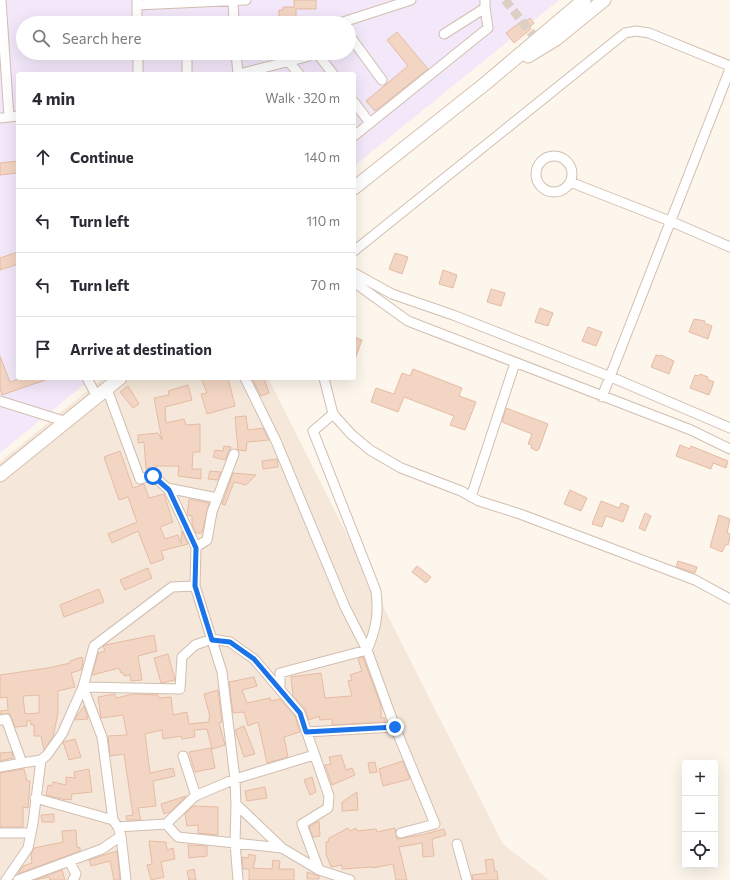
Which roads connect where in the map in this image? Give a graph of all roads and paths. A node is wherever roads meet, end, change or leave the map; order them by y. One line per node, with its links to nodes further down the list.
1 (1, 0): 30 (street)
2 (233, 0): 3 (street); 7 (street); 10 (street)
3 (246, 0)
4 (411, 0): 11 (street)
5 (584, 0): 28 (street)
6 (604, 0): 28 (street)
7 (137, 2): 9 (street)
8 (485, 4): 12 (street); 32 (street)
9 (137, 16)
10 (234, 16)
11 (356, 18)
12 (444, 34)
13 (356, 45): 27 (street)
14 (138, 60): 22 (street)
15 (187, 60): 23 (street)
16 (237, 60): 24 (street)
17 (296, 60): 19 (street)
18 (322, 60): 26 (street)
19 (289, 62): 21 (street); 25 (street)
20 (730, 67): 36 (street); 38 (street)
21 (264, 71)
22 (138, 72)
23 (187, 72)
24 (239, 72)
25 (297, 72)
26 (331, 72)
27 (382, 80)
28 (486, 82): 35 (street)
29 (356, 105): 32 (street)
30 (14, 116): 31 (street)
31 (0, 118)
32 (370, 123): 33 (street)
33 (356, 134)
34 (570, 182): 34 (street); 36 (street)
35 (356, 186)
36 (670, 221): 37 (street); 42 (street)
37 (730, 247)
38 (356, 249)
39 (356, 274): 42 (street)
40 (356, 285): 41 (street)
41 (515, 363): 48 (street); 58 (street)
42 (611, 376): 48 (street); 53 (street)
43 (88, 380): 49 (street)
44 (118, 380): 47 (street)
45 (246, 380): 64 (street)
46 (324, 380): 51 (street)
47 (107, 389): 49 (street); 57 (street)
48 (602, 397): 54 (street)
49 (97, 398): 52 (street)
50 (0, 400): 52 (street)
51 (333, 414): 58 (street); 64 (street)
52 (67, 422): 56 (street)
53 (730, 428)
54 (730, 449)
55 (234, 454): 59 (street)
56 (0, 475)
57 (167, 488): 59 (street); 60 (street)
58 (471, 497): 62 (street)
59 (217, 498): 60 (street)
60 (196, 548): 61 (street)
61 (195, 586): 63 (street); 65 (street)
62 (730, 599)
63 (212, 640): 65 (street); 66 (street); 75 (street)
64 (367, 650): 66 (street); 68 (street)
65 (83, 687): 72 (street); 79 (street)
66 (280, 690): 69 (street)
67 (0, 720): 73 (street)
68 (395, 727): 69 (street); 83 (street)
69 (306, 732): 70 (street)
70 (314, 755): 75 (street); 89 (street)
71 (183, 756): 76 (street)
72 (41, 760): 73 (street); 77 (street)
73 (22, 763): 74 (street)
74 (0, 767)
75 (235, 779): 76 (street); 78 (street)
76 (196, 796): 80 (street)
77 (36, 798): 79 (street); 82 (street)
78 (236, 804): 85 (street); 87 (street)
79 (116, 823): 80 (street); 84 (street)
80 (166, 824): 85 (street)
81 (0, 833): 82 (street)
82 (31, 833): 91 (street)
83 (401, 833)
84 (121, 836): 88 (street); 94 (street)
85 (235, 843): 87 (street); 95 (street)
86 (457, 844): 97 (street)
87 (282, 848): 89 (street)
88 (69, 861): 92 (street); 93 (street)
89 (319, 870): 90 (street)
90 (337, 878): 96 (street)
91 (6, 880)
92 (18, 880)
93 (74, 880)
94 (126, 880)
95 (238, 880)
96 (350, 880)
97 (467, 880)

